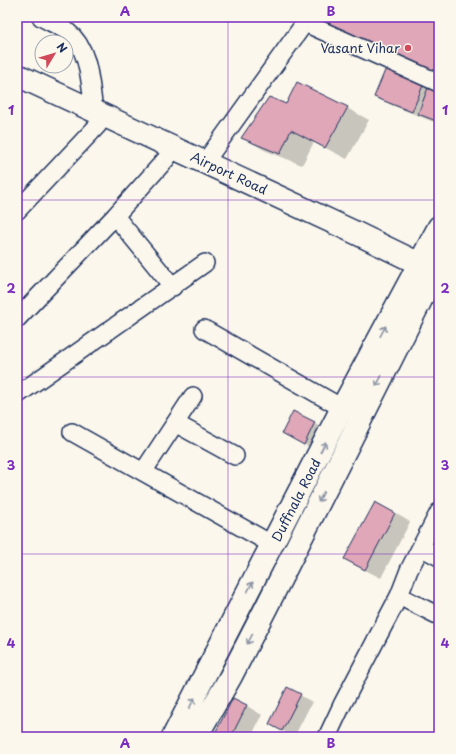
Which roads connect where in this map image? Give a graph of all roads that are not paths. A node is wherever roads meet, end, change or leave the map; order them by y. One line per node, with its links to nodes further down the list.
1 (41, 17): 6 (street)
2 (307, 20): 4 (street); 8 (street)
3 (17, 75): 6 (main road, Airport Road)
4 (439, 84)
5 (17, 88): 6 (main road, Airport Road)
6 (96, 118): 7 (main road, Airport Road); 8 (main road, Airport Road); 9 (street)
7 (167, 158): 10 (street); 13 (main road, Airport Road)
8 (205, 162): 13 (main road, Airport Road)
9 (17, 211)
10 (115, 216): 14 (street); 15 (street)
11 (439, 227): 13 (main road)
12 (205, 263): 14 (street)
13 (430, 274): 19 (main road, Duffnala Road, one-way to 13); 31 (main road, one-way to 31)
14 (173, 287): 17 (street)
15 (17, 319)
16 (204, 329): 19 (street)
17 (17, 395)
18 (193, 396): 20 (street)
19 (342, 408): 25 (main road, Duffnala Road, one-way to 19)
20 (175, 423): 22 (street); 23 (street)
21 (72, 432): 23 (street)
22 (235, 456)
23 (143, 472): 25 (street)
24 (439, 512): 26 (street)
25 (273, 545): 30 (main road, Duffnala Road, one-way to 25)
26 (422, 548): 27 (street); 28 (street)
27 (439, 557)
28 (399, 596): 29 (street); 32 (street)
29 (439, 616)
30 (173, 737)
31 (196, 737)
32 (328, 737)

